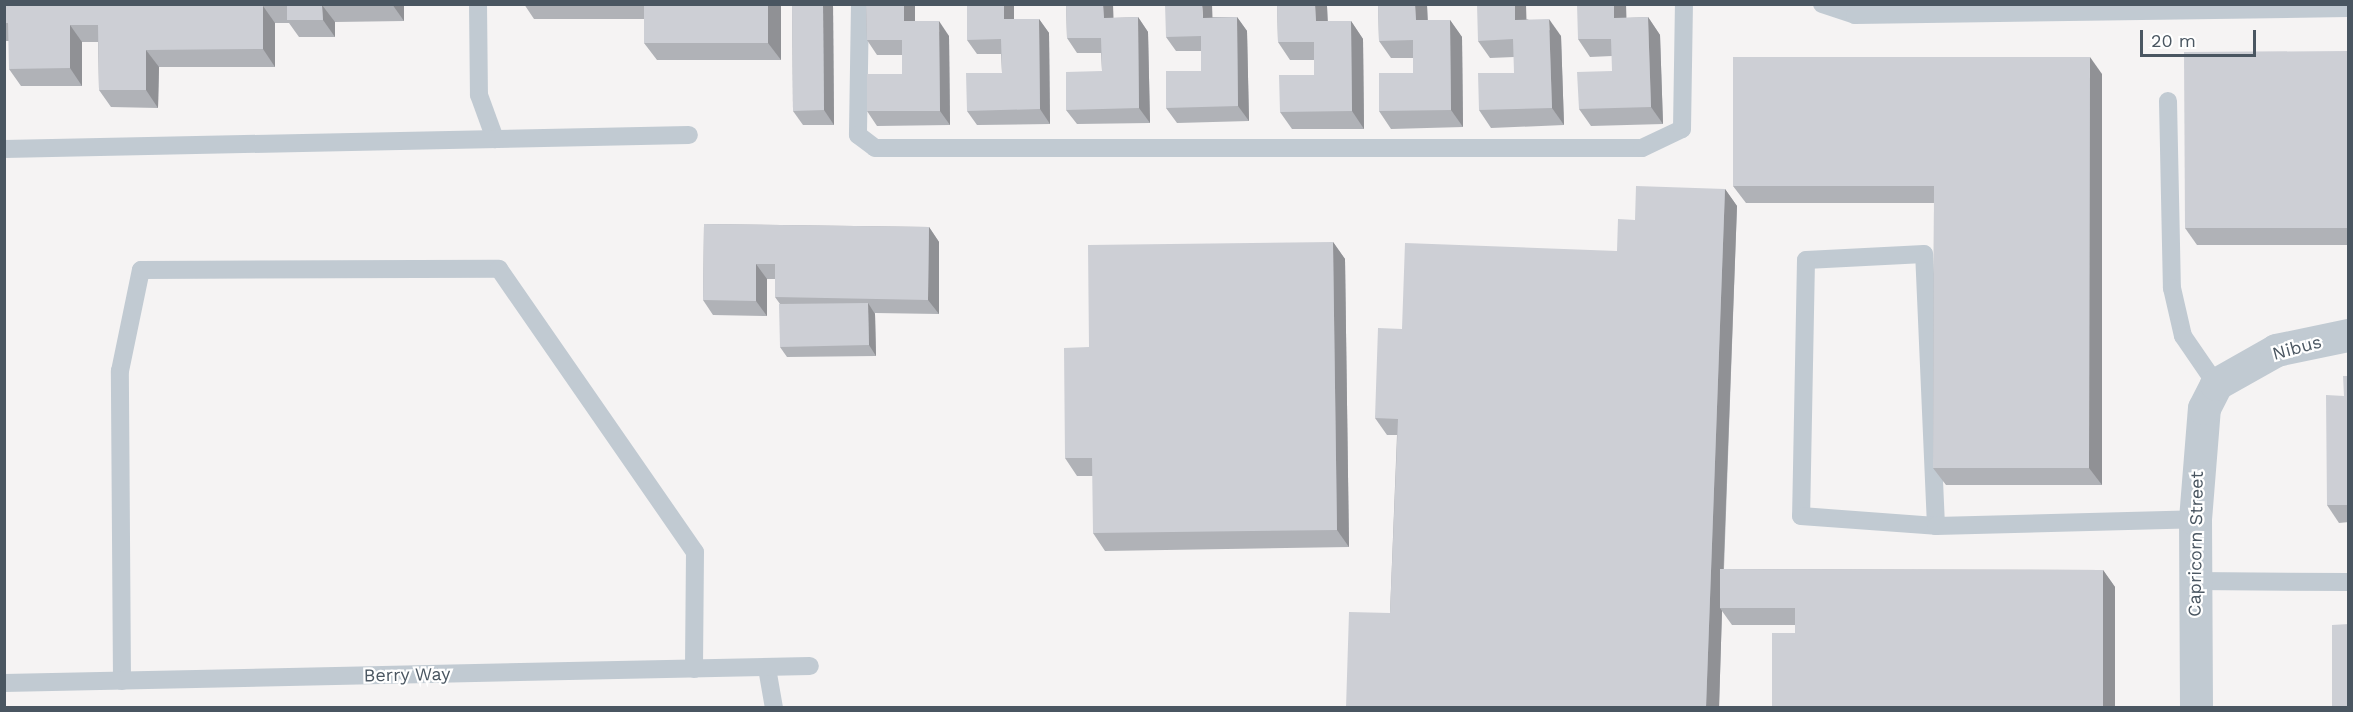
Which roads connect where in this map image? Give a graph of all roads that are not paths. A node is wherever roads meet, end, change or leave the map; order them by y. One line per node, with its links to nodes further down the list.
1 (478, 4): 9 (lane)
2 (860, 4): 3 (lane)
3 (1684, 4)
4 (1822, 4): 6 (lane)
5 (2342, 7): 6 (lane)
6 (2063, 8)
7 (2168, 100): 12 (lane)
8 (689, 135): 9 (lane)
9 (495, 139): 10 (lane)
10 (4, 149)
11 (2349, 335): 12 (street, Nibus)
12 (2216, 384): 13 (street, Capricorn Street)
13 (2195, 519): 14 (lane); 15 (street, Capricorn Street)
14 (1936, 526): 14 (lane)
15 (2194, 581): 16 (lane); 23 (street, Capricorn Street)
16 (2349, 582)
17 (810, 666): 18 (lane, Berry Way)
18 (767, 668): 19 (lane, Berry Way); 22 (lane)
19 (694, 669): 20 (lane, Berry Way); 20 (lane)
20 (122, 681): 21 (lane, Berry Way)
21 (4, 683)
22 (774, 708)
23 (2196, 708)

